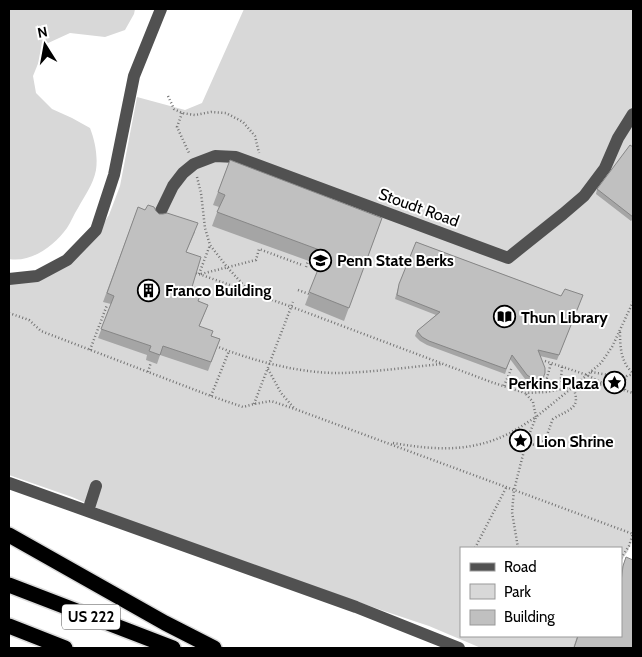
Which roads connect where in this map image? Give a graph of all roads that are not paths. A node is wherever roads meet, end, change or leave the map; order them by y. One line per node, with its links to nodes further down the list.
1 (161, 9): 4 (lane)
2 (633, 114): 3 (lane, Stoudt Road)
3 (159, 215)
4 (9, 278)
5 (9, 482): 7 (lane)
6 (96, 486): 7 (lane)
7 (88, 511): 14 (lane)
8 (9, 534): 13 (highway)
9 (9, 585): 12 (highway, US 222)
10 (9, 626): 11 (highway, US 222)
11 (65, 648)
12 (173, 648)
13 (214, 648)
14 (459, 648)

